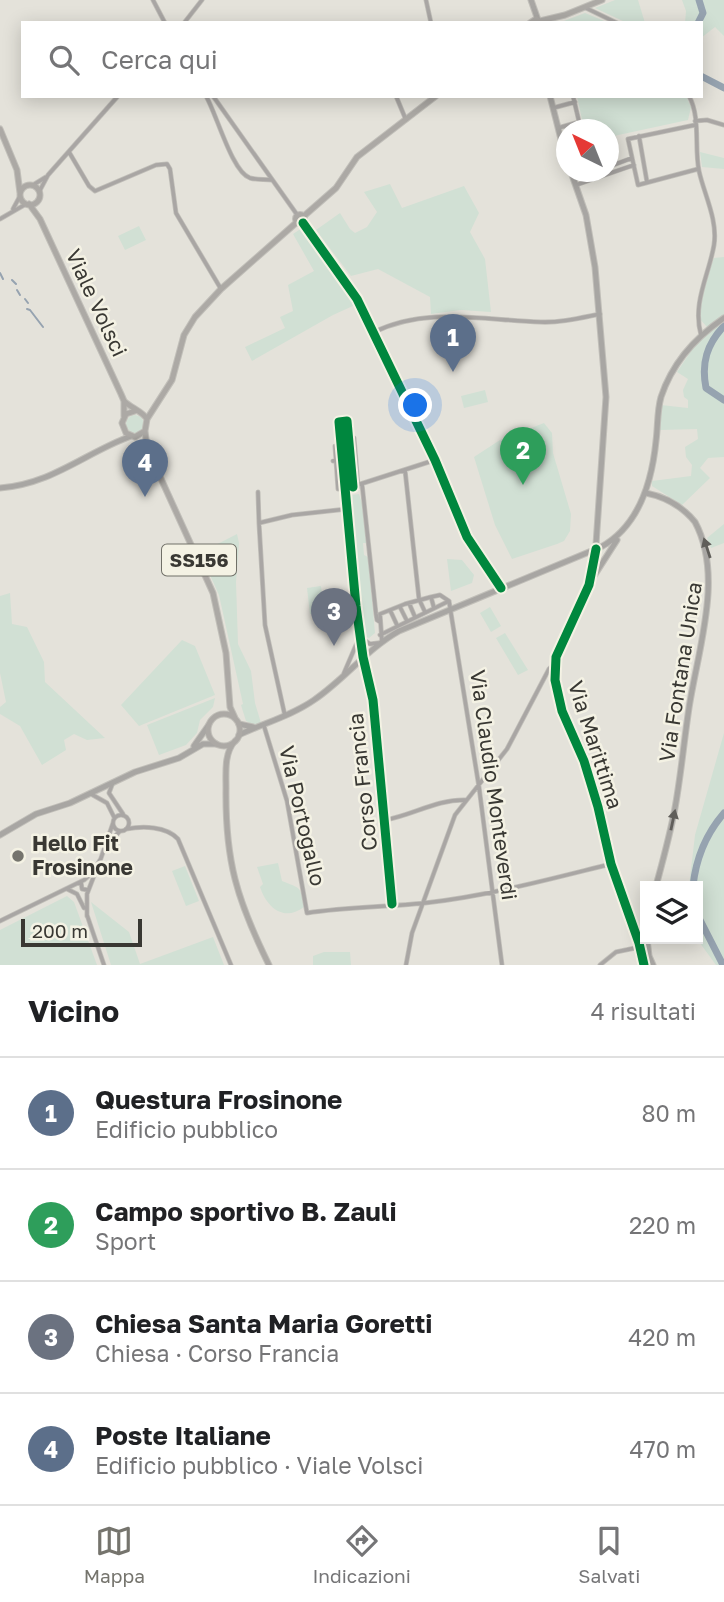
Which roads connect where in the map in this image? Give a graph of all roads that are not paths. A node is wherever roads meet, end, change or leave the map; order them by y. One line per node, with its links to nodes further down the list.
1 (153, 0): 8 (street)
2 (202, 0): 9 (street)
3 (426, 0): 10 (street)
4 (602, 0): 6 (main road)
5 (531, 2): 11 (main road); 12 (main road)
6 (584, 7): 7 (main road); 14 (street)
7 (564, 17): 12 (main road); 13 (main road)
8 (164, 21)
9 (186, 21)
10 (431, 21)
11 (530, 21)
12 (540, 21)
13 (555, 21)
14 (613, 21)
15 (116, 98): 32 (street)
16 (207, 98): 40 (street)
17 (214, 98): 40 (street)
18 (397, 98): 26 (street)
19 (434, 98): 26 (main road)
20 (550, 98): 24 (main road)
21 (574, 98): 23 (street)
22 (690, 98): 28 (street)
23 (575, 102): 24 (street); 25 (street)
24 (553, 109): 27 (main road)
25 (578, 119)
26 (406, 120): 50 (main road)
27 (556, 123)
28 (695, 123): 29 (street); 31 (street); 37 (street)
29 (724, 125)
30 (0, 129): 38 (main road)
31 (639, 136): 33 (street); 42 (street)
32 (69, 152): 39 (street); 51 (street)
33 (632, 158): 34 (street); 35 (street)
34 (619, 163)
35 (634, 165): 36 (street); 42 (street)
36 (619, 169)
37 (698, 169): 42 (street); 55 (street)
38 (17, 170): 43 (main road); 44 (main road)
39 (48, 175): 43 (street); 45 (street)
40 (274, 181): 50 (street)
41 (576, 182): 52 (main road, Via Marittima)
42 (647, 182)
43 (31, 185): 44 (main road); 45 (main road)
44 (20, 195): 46 (main road, Viale Volsci); 47 (street)
45 (39, 196): 46 (main road); 49 (main road, Viale Volsci)
46 (27, 204): 47 (street); 49 (main road, Viale Volsci)
47 (10, 214): 48 (street)
48 (0, 219)
49 (40, 219): 56 (main road, Viale Volsci)
50 (301, 219): 51 (main road); 54 (street)
51 (220, 289): 57 (main road)
52 (600, 314): 54 (street); 77 (main road, Via Marittima)
53 (724, 318): 55 (main road)
54 (372, 332): 67 (street)
55 (701, 335): 73 (main road)
56 (124, 401): 58 (main road, Viale Volsci); 59 (main road, Viale Volsci)
57 (156, 403): 58 (main road); 60 (main road)
58 (137, 411): 59 (main road); 60 (main road)
59 (124, 416): 61 (main road)
60 (147, 419): 62 (main road, SS156)
61 (122, 427): 63 (main road, SS156); 64 (main road)
62 (145, 431): 63 (main road); 66 (main road, SS156)
63 (133, 436): 64 (main road); 66 (main road, SS156)
64 (116, 442): 70 (main road)
65 (341, 444): 69 (street); 71 (street); 71 (street)
66 (147, 448): 98 (main road, SS156)
67 (435, 460): 68 (street); 79 (street)
68 (405, 470): 69 (street); 81 (street)
69 (358, 486): 71 (street); 91 (street)
70 (0, 488)
71 (345, 489): 74 (street)
72 (258, 492): 75 (street)
73 (646, 494): 76 (main road); 126 (main road, Via Fontana Unica, one-way to 73)
74 (346, 509): 75 (street); 93 (street)
75 (259, 523): 100 (street)
76 (620, 534): 77 (main road); 78 (main road)
77 (596, 549): 78 (main road, Via Marittima); 79 (main road)
78 (589, 585): 96 (main road, Via Marittima)
79 (501, 588): 86 (main road)
80 (431, 597): 81 (street); 82 (street); 85 (street)
81 (419, 599): 83 (street); 88 (street)
82 (450, 601): 85 (street); 86 (street, Via Claudio Monteverdi)
83 (409, 603): 84 (street); 89 (street)
84 (400, 606): 87 (street); 90 (street)
85 (434, 608): 88 (street)
86 (452, 608): 94 (main road); 111 (street, Via Claudio Monteverdi)
87 (390, 610): 91 (street); 92 (street)
88 (425, 612): 89 (street)
89 (415, 617): 90 (street)
90 (407, 621): 92 (street)
91 (380, 622): 94 (street)
92 (397, 625): 94 (street)
93 (359, 636): 94 (street); 95 (street, Corso Francia); 97 (street)
94 (381, 640): 95 (main road)
95 (363, 657): 97 (main road); 117 (street, Corso Francia)
96 (555, 663): 111 (street); 125 (main road, Via Marittima)
97 (341, 679): 100 (main road)
98 (229, 698): 99 (main road, SS156); 101 (main road, SS156)
99 (221, 714): 101 (main road); 102 (main road, SS156)
100 (285, 716): 103 (main road)
101 (237, 721): 104 (main road); 105 (main road, SS156)
102 (208, 726): 107 (main road); 108 (main road)
103 (264, 726): 104 (main road); 132 (street, Via Portogallo)
104 (256, 727): 105 (main road)
105 (239, 735): 106 (main road)
106 (235, 741): 107 (main road); 109 (main road)
107 (218, 745): 108 (main road); 109 (main road)
108 (189, 751): 110 (main road)
109 (226, 768): 141 (main road)
110 (116, 780): 112 (main road); 115 (street)
111 (479, 787): 114 (street); 130 (street, Via Claudio Monteverdi)
112 (100, 788): 113 (main road); 115 (street)
113 (89, 794): 115 (street); 122 (main road)
114 (466, 800): 117 (street); 131 (street)
115 (110, 802): 116 (street); 118 (street)
116 (124, 815): 118 (street); 119 (street)
117 (385, 820): 132 (street, Corso Francia)
118 (113, 821): 121 (street); 123 (street)
119 (129, 821): 120 (street); 121 (street)
120 (148, 828): 121 (street); 140 (street)
121 (123, 830): 123 (street)
122 (0, 835)
123 (107, 846): 124 (street)
124 (100, 860): 127 (street); 129 (street)
125 (611, 864): 130 (street); 135 (main road, Via Marittima)
126 (657, 881)
127 (81, 882): 128 (street); 129 (street)
128 (65, 889): 133 (street); 134 (street)
129 (88, 890): 133 (street)
130 (492, 893): 131 (street); 143 (street, Via Claudio Monteverdi)
131 (424, 903): 132 (street); 142 (street)
132 (392, 904)
133 (88, 916): 139 (street)
134 (0, 921)
135 (636, 934): 136 (main road); 138 (main road, Via Marittima)
136 (640, 936)
137 (648, 944): 146 (main road)
138 (641, 950): 144 (street); 145 (main road, Via Marittima)
139 (104, 965)
140 (231, 965)
141 (269, 965)
142 (406, 965)
143 (502, 965)
144 (600, 965)
145 (644, 965)
146 (653, 965)

